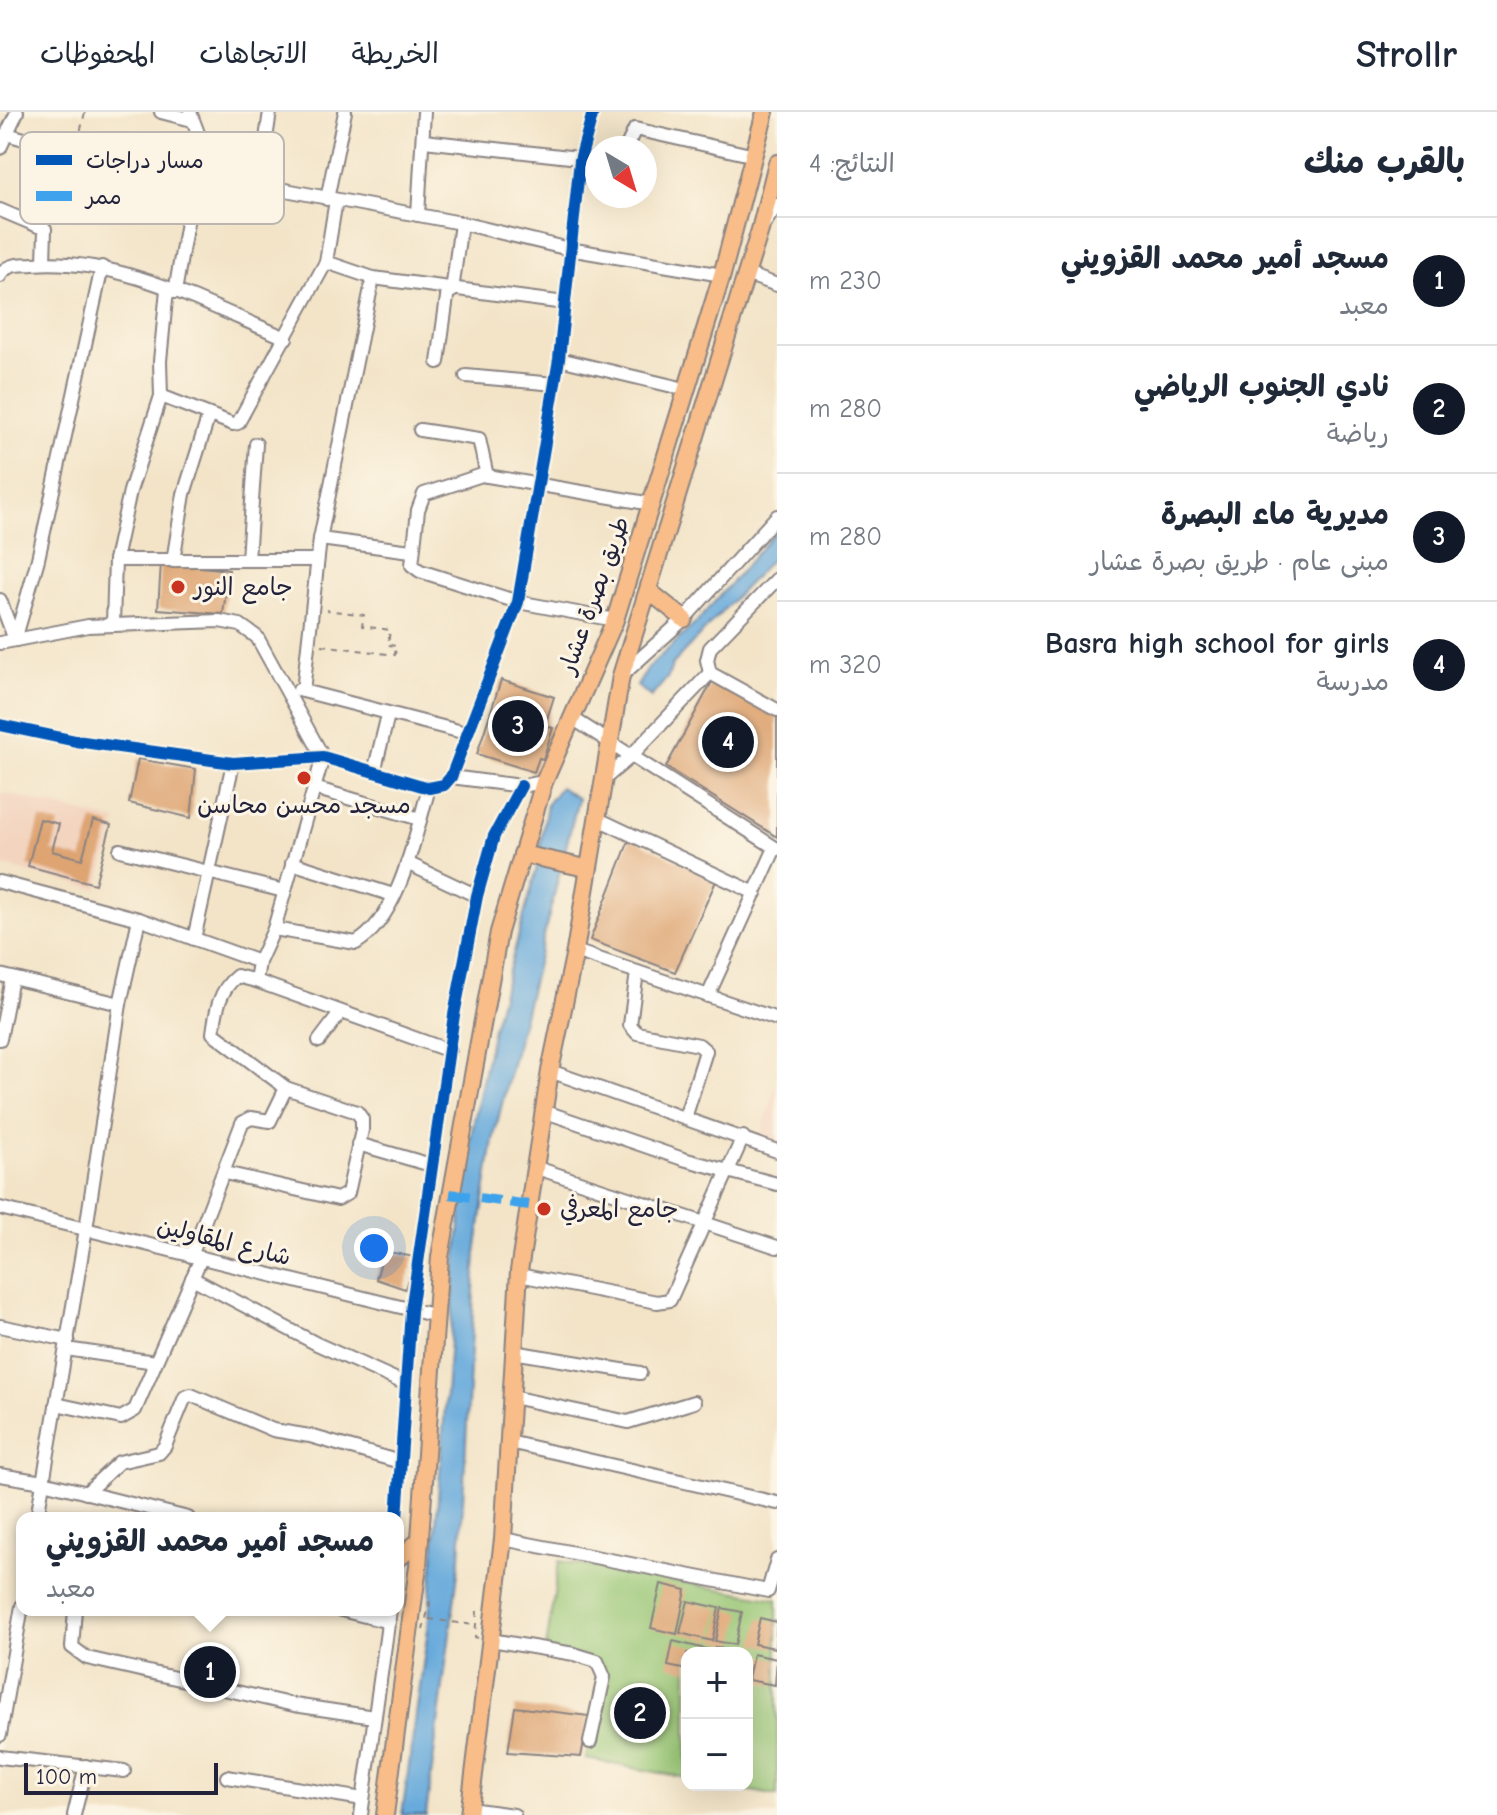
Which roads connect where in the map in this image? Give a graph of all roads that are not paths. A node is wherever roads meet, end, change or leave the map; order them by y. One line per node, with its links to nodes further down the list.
1 (17, 112): 10 (street)
2 (161, 112): 8 (street)
3 (270, 112): 9 (street)
4 (345, 112): 20 (street)
5 (424, 112): 13 (street)
6 (593, 112): 16 (street)
7 (765, 112): 15 (main road, طريق بصرة عشار)
8 (191, 116)
9 (267, 132)
10 (7, 134): 12 (street); 14 (street)
11 (630, 136): 15 (street)
12 (20, 138)
13 (424, 141): 16 (street); 23 (street)
14 (0, 148)
15 (755, 156): 34 (main road, طريق بصرة عشار)
16 (580, 160): 17 (street); 29 (street)
17 (585, 160)
18 (777, 163): 28 (main road)
19 (284, 190): 20 (street)
20 (332, 199): 23 (street); 30 (street)
21 (777, 205): 28 (street)
22 (0, 210): 24 (street)
23 (418, 215): 25 (street)
24 (20, 218)
25 (461, 223): 29 (street); 38 (street)
26 (33, 224): 31 (street)
27 (185, 224): 39 (street)
28 (760, 230): 33 (main road)
29 (569, 249): 34 (street); 40 (street)
30 (326, 262): 36 (street); 41 (street)
31 (44, 263): 32 (street); 35 (street)
32 (102, 267): 39 (street); 68 (street)
33 (746, 274): 37 (street); 62 (main road)
34 (722, 275): 46 (main road, طريق بصرة عشار)
35 (0, 276)
36 (373, 278): 38 (street); 55 (street)
37 (777, 285)
38 (450, 290): 40 (street); 43 (street)
39 (171, 291): 41 (street); 47 (street)
40 (565, 303): 42 (street)
41 (286, 338): 48 (street)
42 (559, 359): 45 (street); 46 (street)
43 (438, 362)
44 (466, 376): 45 (street)
45 (555, 384): 52 (street)
46 (685, 389): 53 (main road, طريق بصرة عشار)
47 (161, 396): 48 (street); 58 (street)
48 (209, 415): 60 (street)
49 (420, 430): 51 (street)
50 (256, 444): 57 (street)
51 (487, 476): 52 (street); 56 (street)
52 (539, 483): 53 (street); 64 (street)
53 (652, 504): 66 (main road, طريق بصرة عشار)
54 (777, 516): 65 (street)
55 (320, 539): 56 (street); 59 (street)
56 (411, 551): 64 (street)
57 (248, 559): 59 (street); 60 (street)
58 (115, 560): 60 (street); 67 (street)
59 (317, 560): 73 (street)
60 (173, 561)
61 (777, 579): 70 (street)
62 (649, 591): 65 (main road); 71 (main road)
63 (0, 600): 68 (street)
64 (518, 602): 66 (street); 78 (street)
65 (684, 619): 71 (street)
66 (615, 620): 76 (main road, طريق بصرة عشار)
67 (113, 624): 68 (street); 72 (street)
68 (15, 640): 69 (street)
69 (0, 643)
70 (710, 673): 74 (street); 81 (street)
71 (621, 676): 79 (main road)
72 (284, 687): 73 (street); 80 (street)
73 (303, 691): 75 (street)
74 (777, 710)
75 (388, 715): 78 (street); 83 (street)
76 (572, 718): 79 (street); 86 (main road, طريق بصرة عشار)
77 (0, 725): 82 (street)
78 (466, 733): 84 (street)
79 (610, 744): 81 (street); 85 (main road)
80 (323, 757): 82 (street); 83 (street); 88 (street)
81 (629, 758): 85 (street); 92 (street)
82 (233, 763): 98 (street)
83 (374, 772): 89 (street)
84 (451, 777): 87 (street); 89 (street)
85 (603, 780): 91 (main road)
86 (544, 782): 87 (street); 94 (main road, طريق بصرة عشار)
87 (521, 786): 103 (street)
88 (314, 788): 90 (street); 95 (street)
89 (429, 788): 90 (street)
90 (420, 819): 96 (street)
91 (598, 819): 97 (main road); 101 (street)
92 (776, 848): 101 (street)
93 (120, 850): 98 (street)
94 (527, 855): 97 (main road); 139 (main road, طريق بصرة عشار)
95 (292, 863): 100 (street); 102 (street)
96 (407, 863): 102 (street); 103 (street)
97 (580, 867): 107 (main road)
98 (210, 873): 100 (street); 106 (street)
99 (0, 882): 104 (street)
100 (284, 891): 105 (street)
101 (755, 893): 112 (street)
102 (393, 895): 105 (street)
103 (477, 896): 118 (street)
104 (139, 919): 106 (street); 113 (street)
105 (274, 929): 108 (street)
106 (194, 939): 108 (street)
107 (575, 951): 109 (street); 119 (main road)
108 (259, 962): 111 (street)
109 (637, 972): 112 (street); 122 (street)
110 (6, 977): 113 (street); 116 (street)
111 (256, 981): 114 (street); 120 (street)
112 (708, 996): 115 (street)
113 (120, 1004): 133 (street)
114 (341, 1012): 117 (street); 118 (street)
115 (777, 1019)
116 (0, 1039)
117 (319, 1041)
118 (450, 1051): 126 (street)
119 (550, 1071): 121 (main road); 122 (street)
120 (286, 1088): 124 (street); 129 (street)
121 (543, 1111): 127 (main road); 128 (street)
122 (685, 1118): 123 (street)
123 (743, 1137): 125 (street); 128 (street)
124 (358, 1144): 126 (street); 129 (street)
125 (777, 1151)
126 (431, 1165): 138 (street)
127 (534, 1167): 132 (street); 136 (main road)
128 (727, 1170): 130 (street); 132 (street)
129 (225, 1173): 135 (street)
130 (777, 1184)
131 (0, 1208): 133 (street, شارع المقاولين)
132 (704, 1222): 134 (street); 136 (street)
133 (86, 1229): 135 (street, شارع المقاولين); 141 (street)
134 (777, 1247)
135 (196, 1257): 137 (street); 138 (street, شارع المقاولين)
136 (519, 1275): 142 (main road)
137 (192, 1278): 143 (street); 145 (street)
138 (411, 1311): 139 (street, شارع المقاولين); 145 (street)
139 (437, 1316): 159 (main road, طريق بصرة عشار)
140 (0, 1326): 141 (street)
141 (67, 1345): 143 (street); 148 (street)
142 (513, 1352): 144 (street); 146 (main road)
143 (155, 1362): 148 (street)
144 (640, 1373)
145 (406, 1384): 150 (street)
146 (512, 1397): 147 (street); 149 (main road)
147 (694, 1402)
148 (56, 1404): 152 (street)
149 (509, 1442): 154 (street); 158 (main road)
150 (400, 1462): 153 (street); 157 (street)
151 (0, 1475): 152 (street)
152 (43, 1482): 153 (street); 155 (street)
153 (86, 1493): 156 (street)
154 (777, 1503)
155 (38, 1512)
156 (164, 1512)
157 (397, 1512)
158 (503, 1539): 161 (street); 165 (main road)
159 (420, 1540): 160 (main road); 178 (main road, طريق بصرة عشار)
160 (404, 1554)
161 (777, 1560)
162 (20, 1616): 166 (street)
163 (75, 1616): 167 (street)
164 (389, 1616): 167 (street)
165 (483, 1638): 169 (street); 175 (main road)
166 (3, 1701): 168 (street)
167 (374, 1717): 174 (street)
168 (0, 1735)
169 (590, 1742)
170 (0, 1757): 171 (street)
171 (86, 1766): 172 (street); 176 (street)
172 (124, 1771)
173 (227, 1777): 174 (street)
174 (363, 1799): 177 (street)
175 (469, 1812): 179 (street)
176 (74, 1815)
177 (361, 1815)
178 (385, 1815)
179 (514, 1815)

